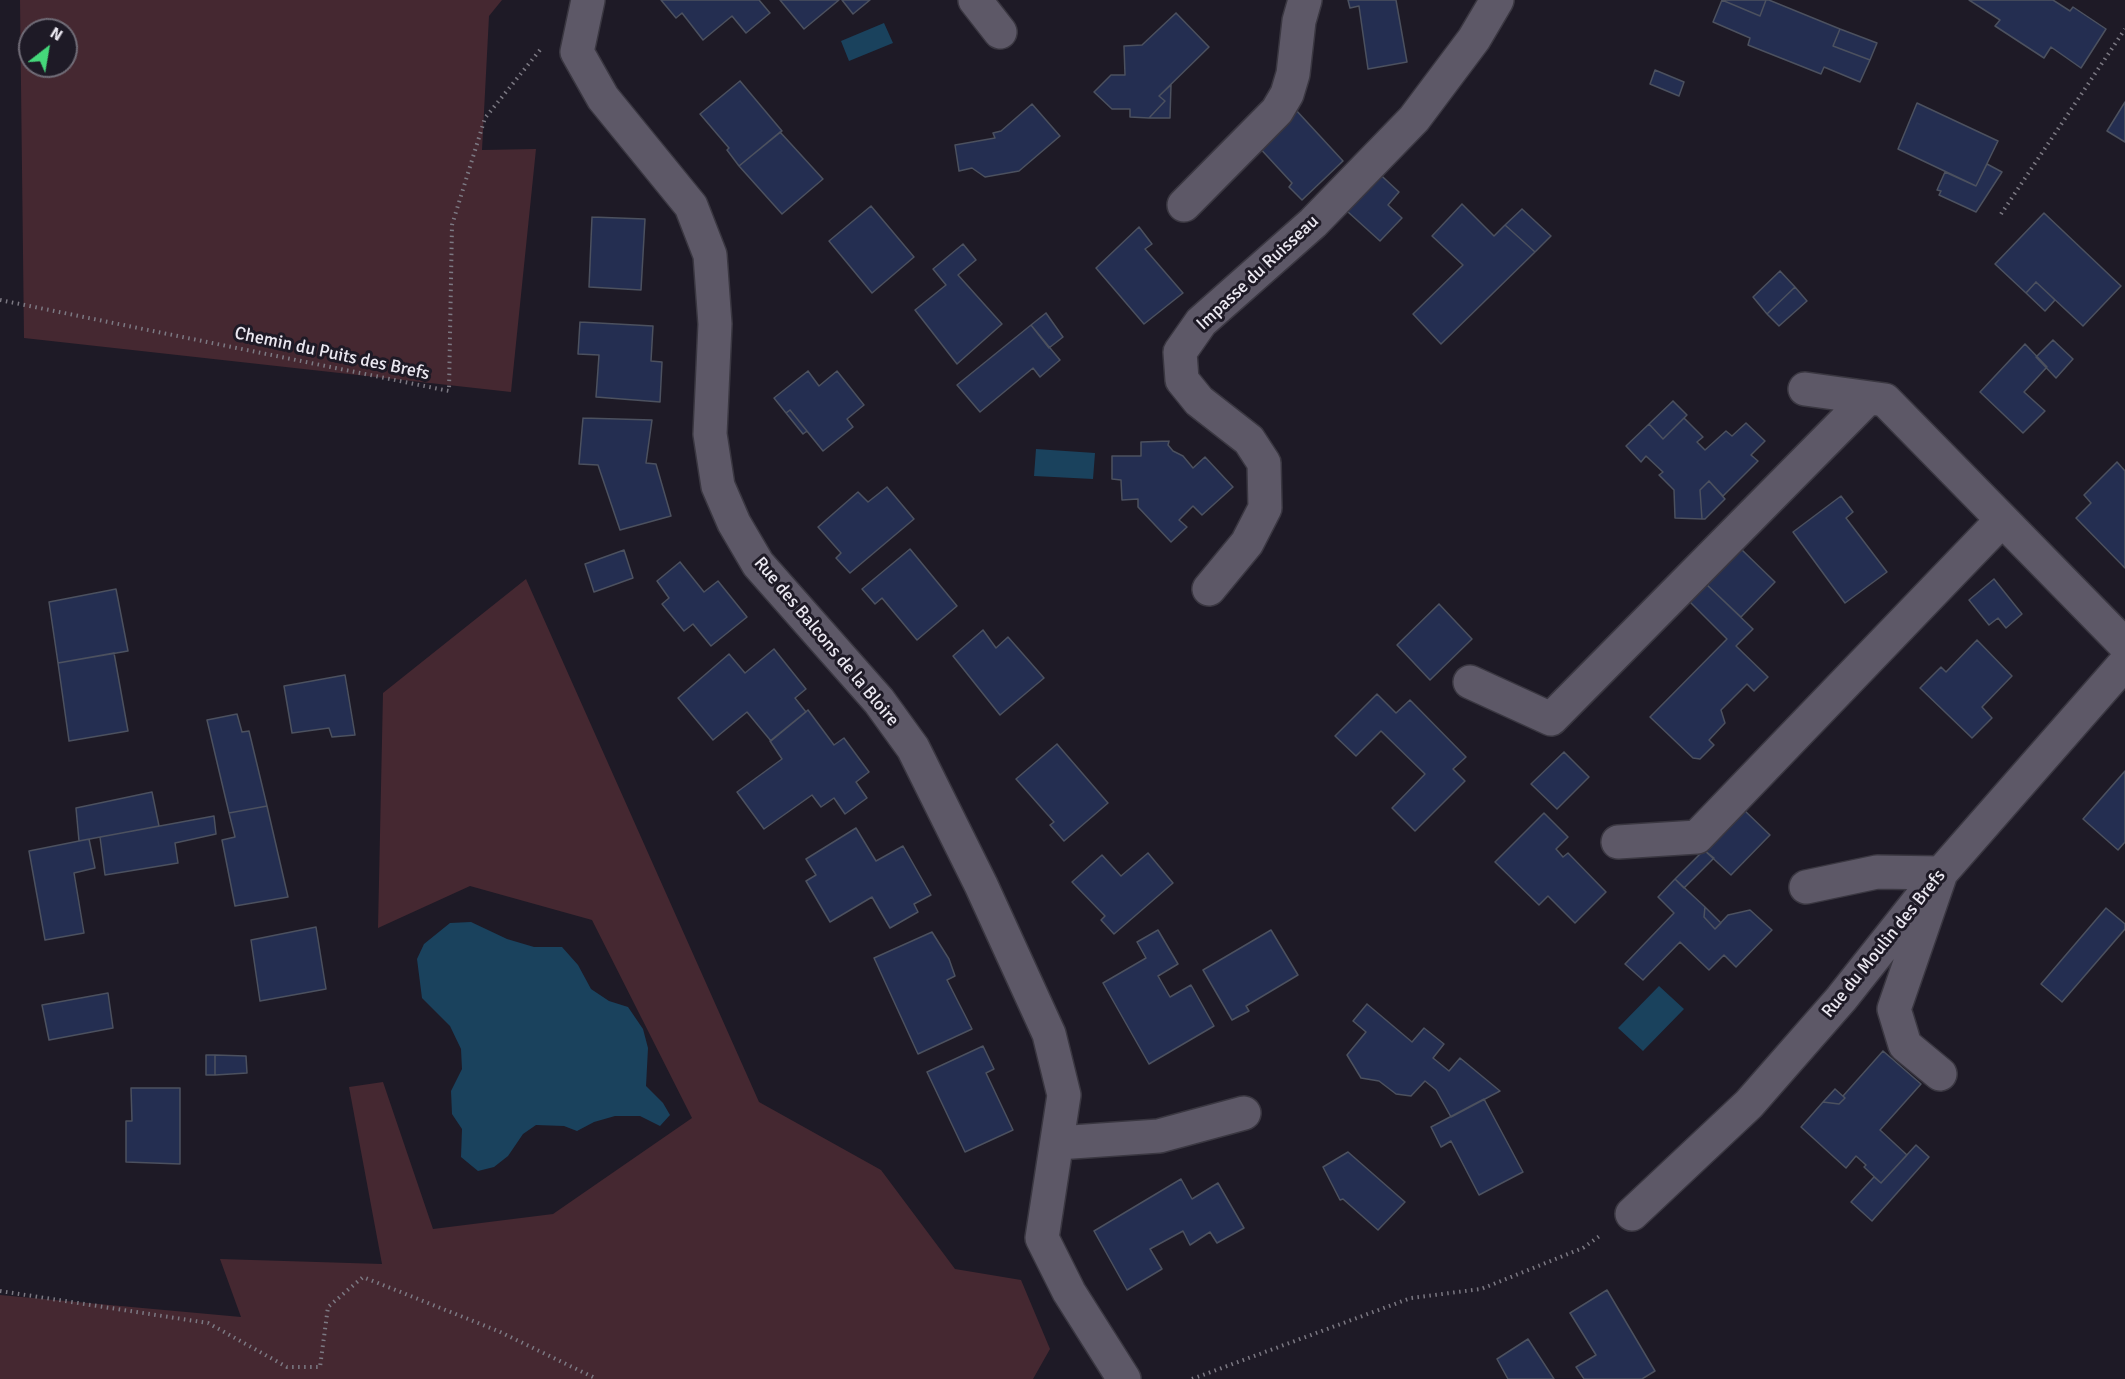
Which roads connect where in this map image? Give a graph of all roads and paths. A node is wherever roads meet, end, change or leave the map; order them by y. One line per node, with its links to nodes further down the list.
1 (588, 0): 23 (street, Rue des Balcons de la Bloire)
2 (975, 0): 6 (street)
3 (1305, 0): 8 (street)
4 (1497, 0): 14 (street, Impasse du Ruisseau)
5 (2125, 29): 9 (path)
6 (1000, 32)
7 (543, 45): 10 (path, Chemin du Puits des Brefs)
8 (1184, 205)
9 (2001, 214)
10 (0, 300)
11 (1805, 389): 12 (street)
12 (1868, 398): 13 (street); 17 (street)
13 (2002, 520): 15 (street); 18 (street)
14 (1209, 589)
15 (2125, 645)
16 (2125, 663): 19 (street, Rue du Moulin des Brefs)
17 (1470, 682)
18 (1618, 842)
19 (1941, 873): 20 (street); 21 (street); 24 (street, Rue du Moulin des Brefs)
20 (1806, 887)
21 (1940, 1074)
22 (1244, 1113): 23 (street)
23 (1058, 1143): 27 (street, Rue des Balcons de la Bloire)
24 (1632, 1214): 28 (path)
25 (0, 1291): 26 (path)
26 (597, 1379)
27 (1124, 1379)
28 (1192, 1379)

